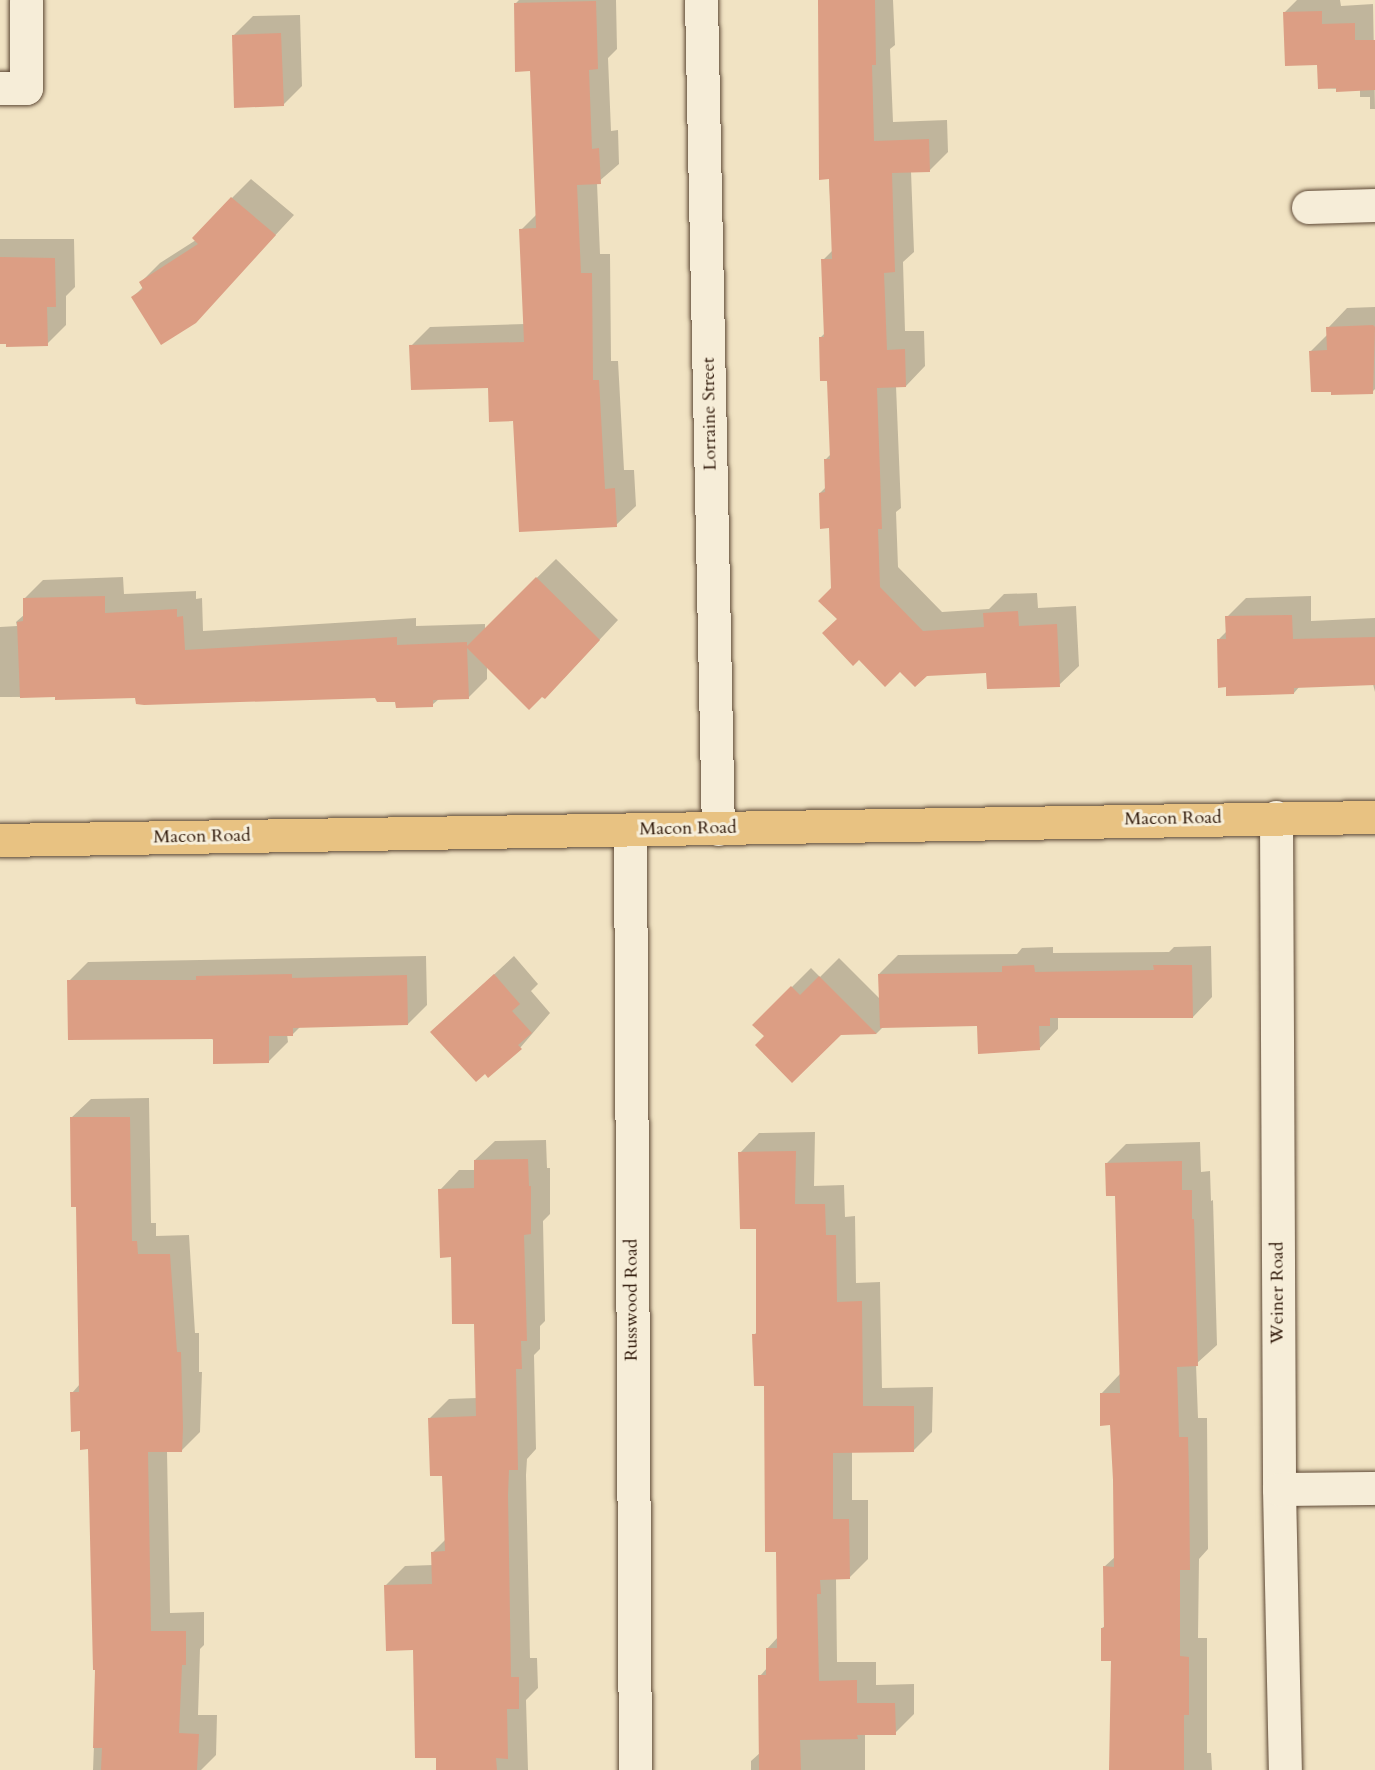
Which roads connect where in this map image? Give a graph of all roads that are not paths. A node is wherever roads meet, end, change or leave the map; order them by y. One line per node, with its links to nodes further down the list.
1 (26, 0): 3 (street)
2 (702, 0): 8 (street, Lorraine Street)
3 (13, 88)
4 (1375, 205): 5 (street)
5 (1308, 207)
6 (1276, 817): 7 (main road, Macon Road); 8 (main road, Macon Road); 11 (street, Weiner Road)
7 (1375, 817)
8 (718, 828): 9 (main road, Macon Road)
9 (630, 830): 10 (main road, Macon Road); 13 (street, Russwood Road)
10 (0, 840)
11 (1279, 1488): 12 (street); 14 (street, Weiner Road)
12 (1375, 1488)
13 (634, 1770)
14 (1286, 1770)

